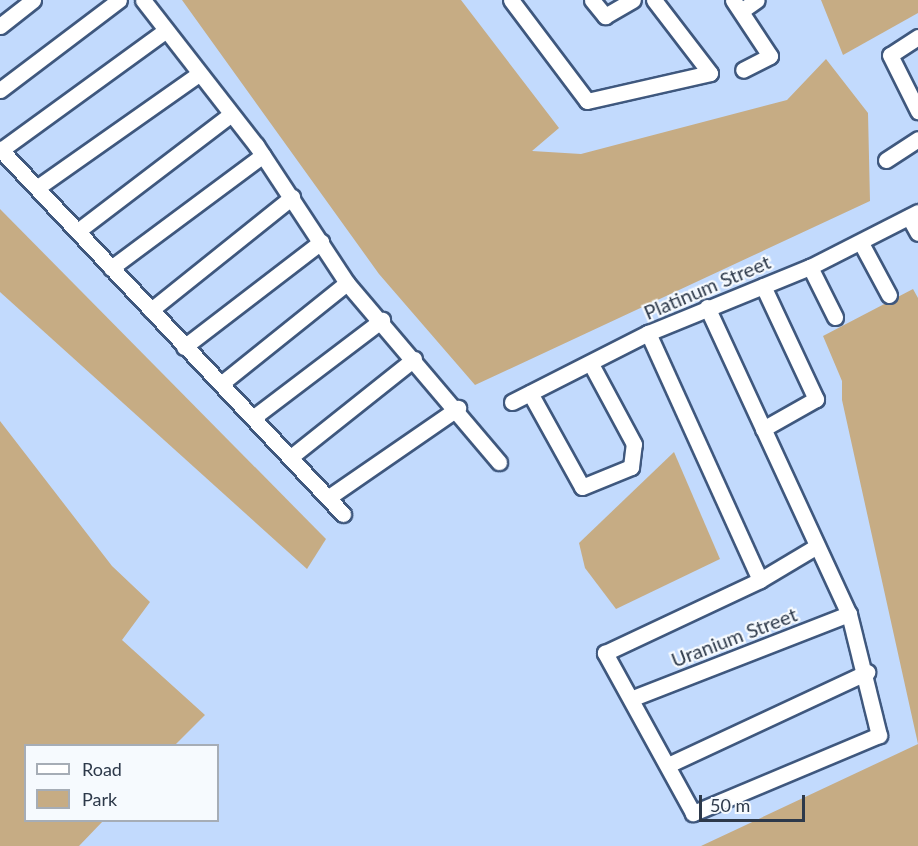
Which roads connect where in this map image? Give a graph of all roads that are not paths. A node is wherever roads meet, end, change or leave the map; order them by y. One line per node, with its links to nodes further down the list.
1 (33, 0): 10 (street)
2 (119, 0): 15 (street)
3 (143, 0): 11 (street)
4 (512, 0): 7 (street)
5 (592, 0): 6 (street)
6 (633, 0)
7 (654, 0)
8 (757, 0): 9 (street)
9 (737, 6): 13 (street)
10 (0, 26)
11 (166, 30): 14 (street); 19 (street)
12 (918, 37): 16 (street)
13 (744, 70)
14 (199, 74): 17 (street); 22 (street)
15 (0, 90)
16 (918, 111)
17 (231, 114): 20 (street); 25 (street)
18 (918, 139): 21 (street)
19 (1, 149): 22 (street)
20 (262, 155): 23 (street); 30 (street)
21 (886, 160)
22 (38, 187): 25 (street)
23 (292, 197): 27 (street); 35 (street)
24 (913, 215): 26 (street); 28 (street, Platinum Street)
25 (79, 230): 30 (street)
26 (918, 233)
27 (321, 242): 31 (street); 39 (street)
28 (861, 243): 29 (street, Platinum Street); 33 (street)
29 (810, 267): 32 (street, Platinum Street); 36 (street)
30 (111, 268): 35 (street)
31 (347, 283): 37 (street); 42 (street)
32 (763, 286): 34 (street, Platinum Street); 47 (street)
33 (889, 296)
34 (707, 307): 38 (street, Platinum Street); 47 (street)
35 (151, 310): 39 (street)
36 (835, 317)
37 (382, 320): 40 (street); 46 (street)
38 (648, 333): 41 (street, Platinum Street); 53 (street)
39 (184, 347): 42 (street)
40 (414, 359): 45 (street); 48 (street)
41 (592, 366): 43 (street, Platinum Street); 43 (street)
42 (222, 382): 46 (street)
43 (530, 393): 44 (street, Platinum Street)
44 (512, 402)
45 (458, 408): 49 (street); 50 (street)
46 (254, 417): 48 (street)
47 (763, 429): 52 (street)
48 (292, 456): 50 (street)
49 (500, 462)
50 (329, 497): 51 (street)
51 (343, 514)
52 (817, 546): 53 (street); 54 (street)
53 (759, 580): 56 (street)
54 (849, 614): 55 (street); 56 (street, Uranium Street)
55 (867, 672): 57 (street); 57 (street)
56 (633, 698): 57 (street)
57 (668, 765)

